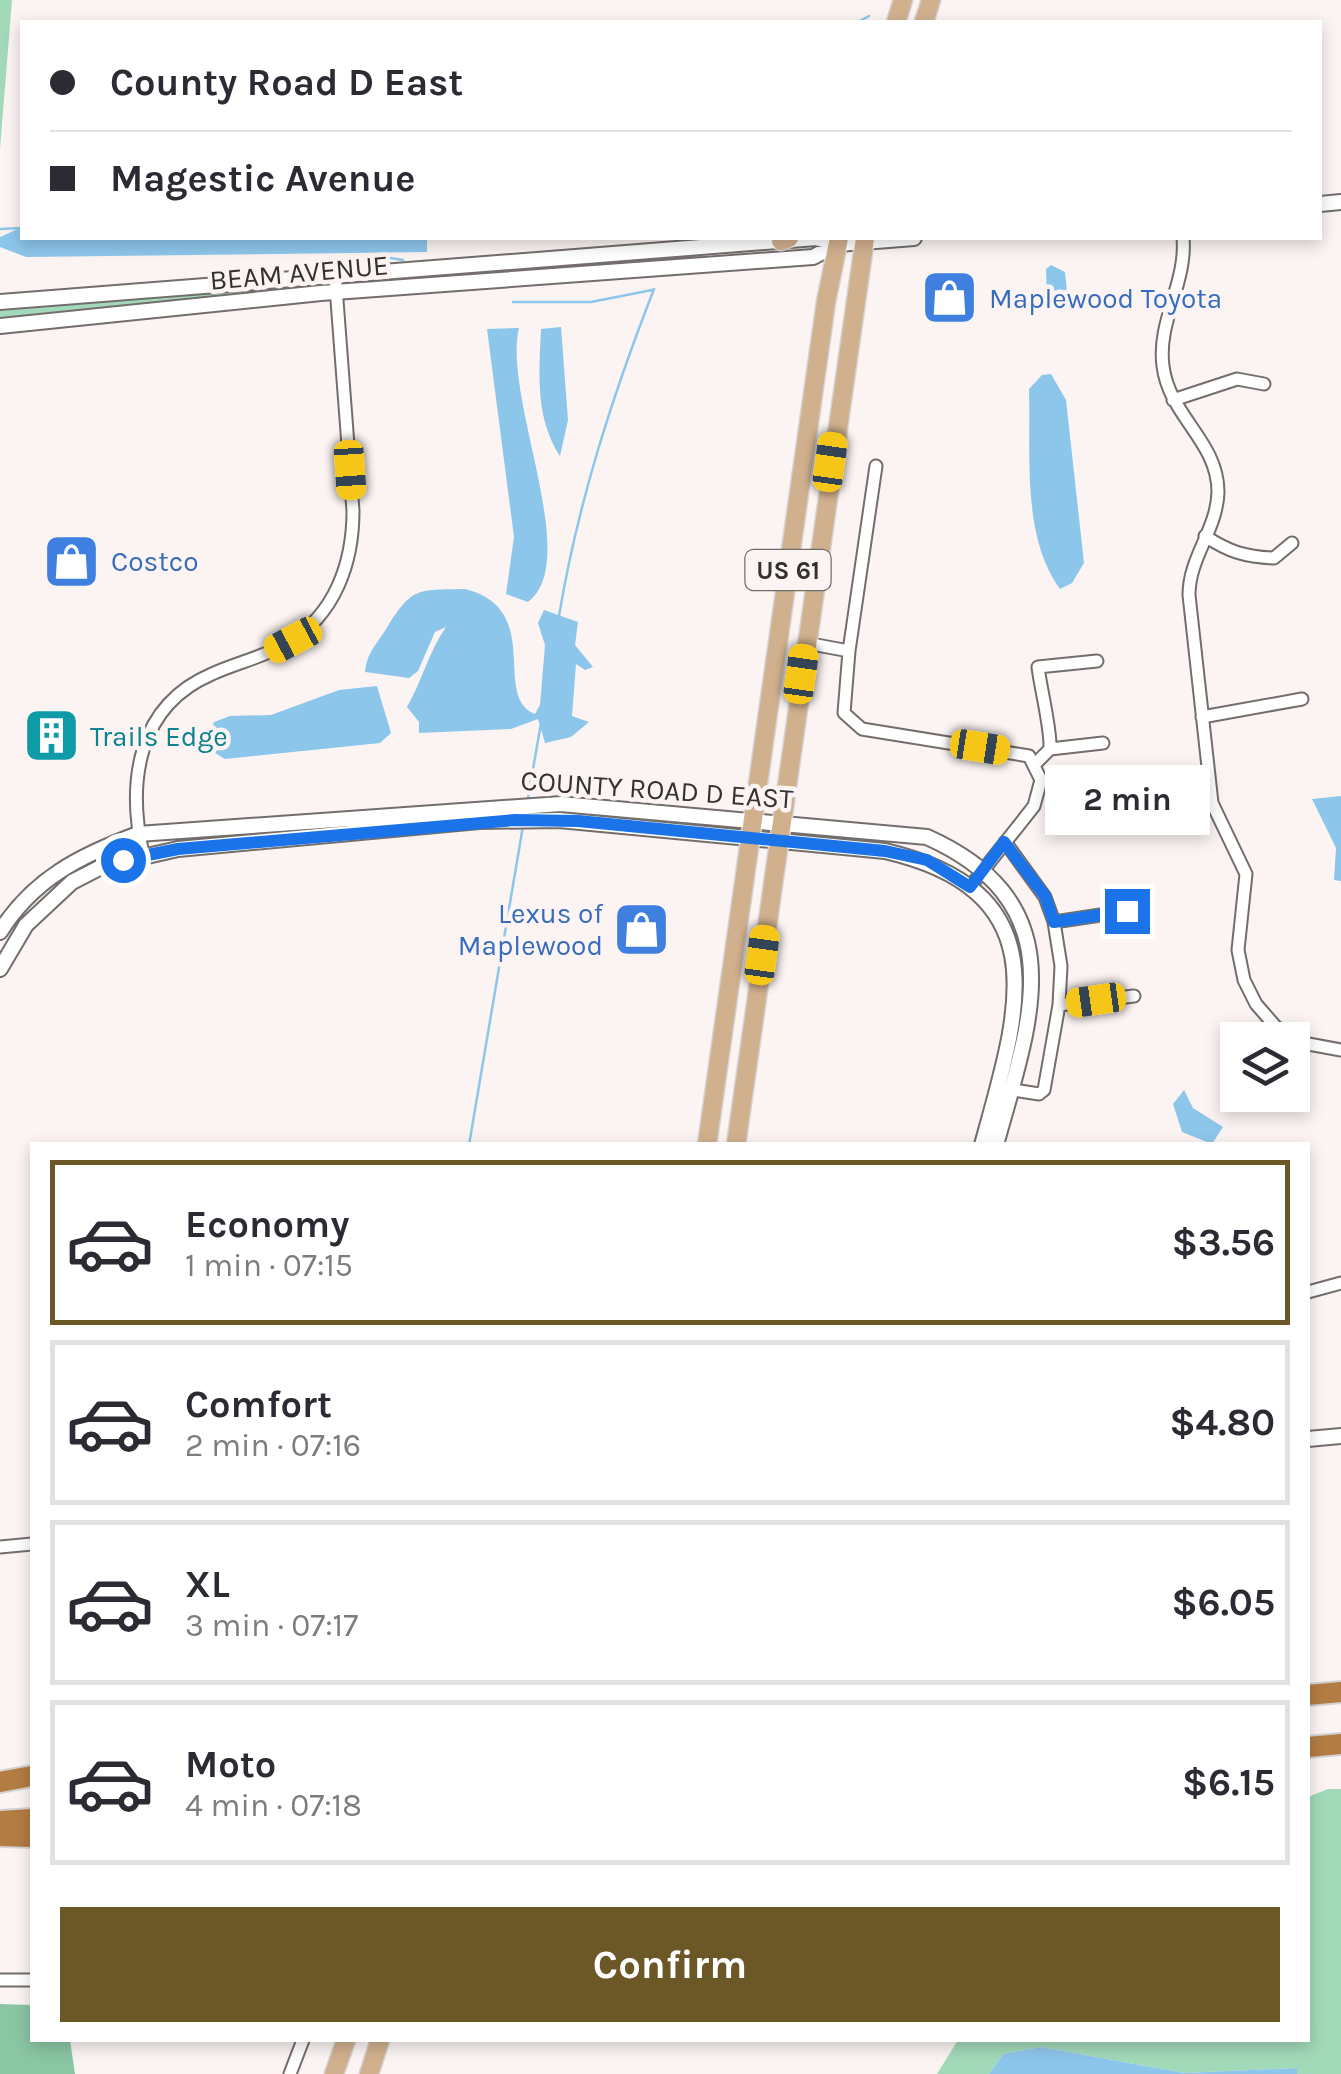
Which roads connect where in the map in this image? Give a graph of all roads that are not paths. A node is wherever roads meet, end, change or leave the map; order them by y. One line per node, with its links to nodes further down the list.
1 (772, 240): 5 (street, BEAM AVENUE)
2 (864, 240): 4 (street, BEAM AVENUE); 14 (main road, US 61)
3 (1183, 240): 10 (street)
4 (839, 241): 6 (street, BEAM AVENUE); 22 (main road, US 61)
5 (335, 274): 6 (street); 7 (street, BEAM AVENUE)
6 (336, 292): 8 (street, BEAM AVENUE); 24 (street)
7 (0, 302)
8 (0, 326)
9 (1264, 384): 10 (street)
10 (1172, 400): 12 (street)
11 (876, 466): 15 (street)
12 (1206, 536): 13 (street); 18 (street)
13 (1292, 544)
14 (806, 643): 15 (street); 23 (main road, US 61)
15 (849, 651): 21 (street)
16 (1097, 661): 20 (street)
17 (1302, 699): 18 (street)
18 (1202, 717): 35 (street)
19 (1103, 743): 20 (street)
20 (1050, 749): 21 (street)
21 (1036, 763): 25 (street)
22 (750, 829): 23 (street, COUNTY ROAD D EAST); 24 (street, COUNTY ROAD D EAST); 26 (street, COUNTY ROAD D EAST); 37 (main road, US 61)
23 (780, 831): 27 (street, COUNTY ROAD D EAST); 28 (street, COUNTY ROAD D EAST); 38 (main road, US 61)
24 (138, 834): 26 (street); 31 (street, COUNTY ROAD D EAST)
25 (1004, 842): 27 (street); 30 (street)
26 (143, 854): 32 (street, COUNTY ROAD D EAST)
27 (982, 872): 28 (street); 36 (street, COUNTY ROAD D EAST)
28 (970, 887): 36 (street, COUNTY ROAD D EAST)
29 (1127, 911): 30 (street)
30 (1054, 922): 34 (street)
31 (0, 932)
32 (0, 969)
33 (1134, 996): 34 (street)
34 (1059, 1006): 36 (street)
35 (1341, 1050)
36 (1004, 1088): 39 (street, COUNTY ROAD D EAST); 40 (street, COUNTY ROAD D EAST)
37 (708, 1142)
38 (736, 1142)
39 (983, 1142)
40 (996, 1142)
41 (1341, 1283): 42 (street)
42 (1310, 1291)
43 (1341, 1436): 44 (street)
44 (1310, 1439)
45 (30, 1544): 46 (street)
46 (0, 1547)
47 (1341, 1692): 48 (highway)
48 (1310, 1695)
49 (1310, 1739): 50 (highway)
50 (1341, 1740): 51 (highway)
51 (1310, 1747)
52 (30, 1776): 53 (highway)
53 (0, 1784): 54 (highway)
54 (30, 1784)
55 (30, 1819): 56 (highway)
56 (0, 1821)
57 (0, 1836): 58 (highway)
58 (30, 1837)
59 (0, 1980): 60 (street)
60 (30, 1980)
61 (302, 2042): 64 (street)
62 (345, 2042): 65 (main road)
63 (379, 2042): 66 (main road)
64 (290, 2074)
65 (334, 2074)
66 (368, 2074)

